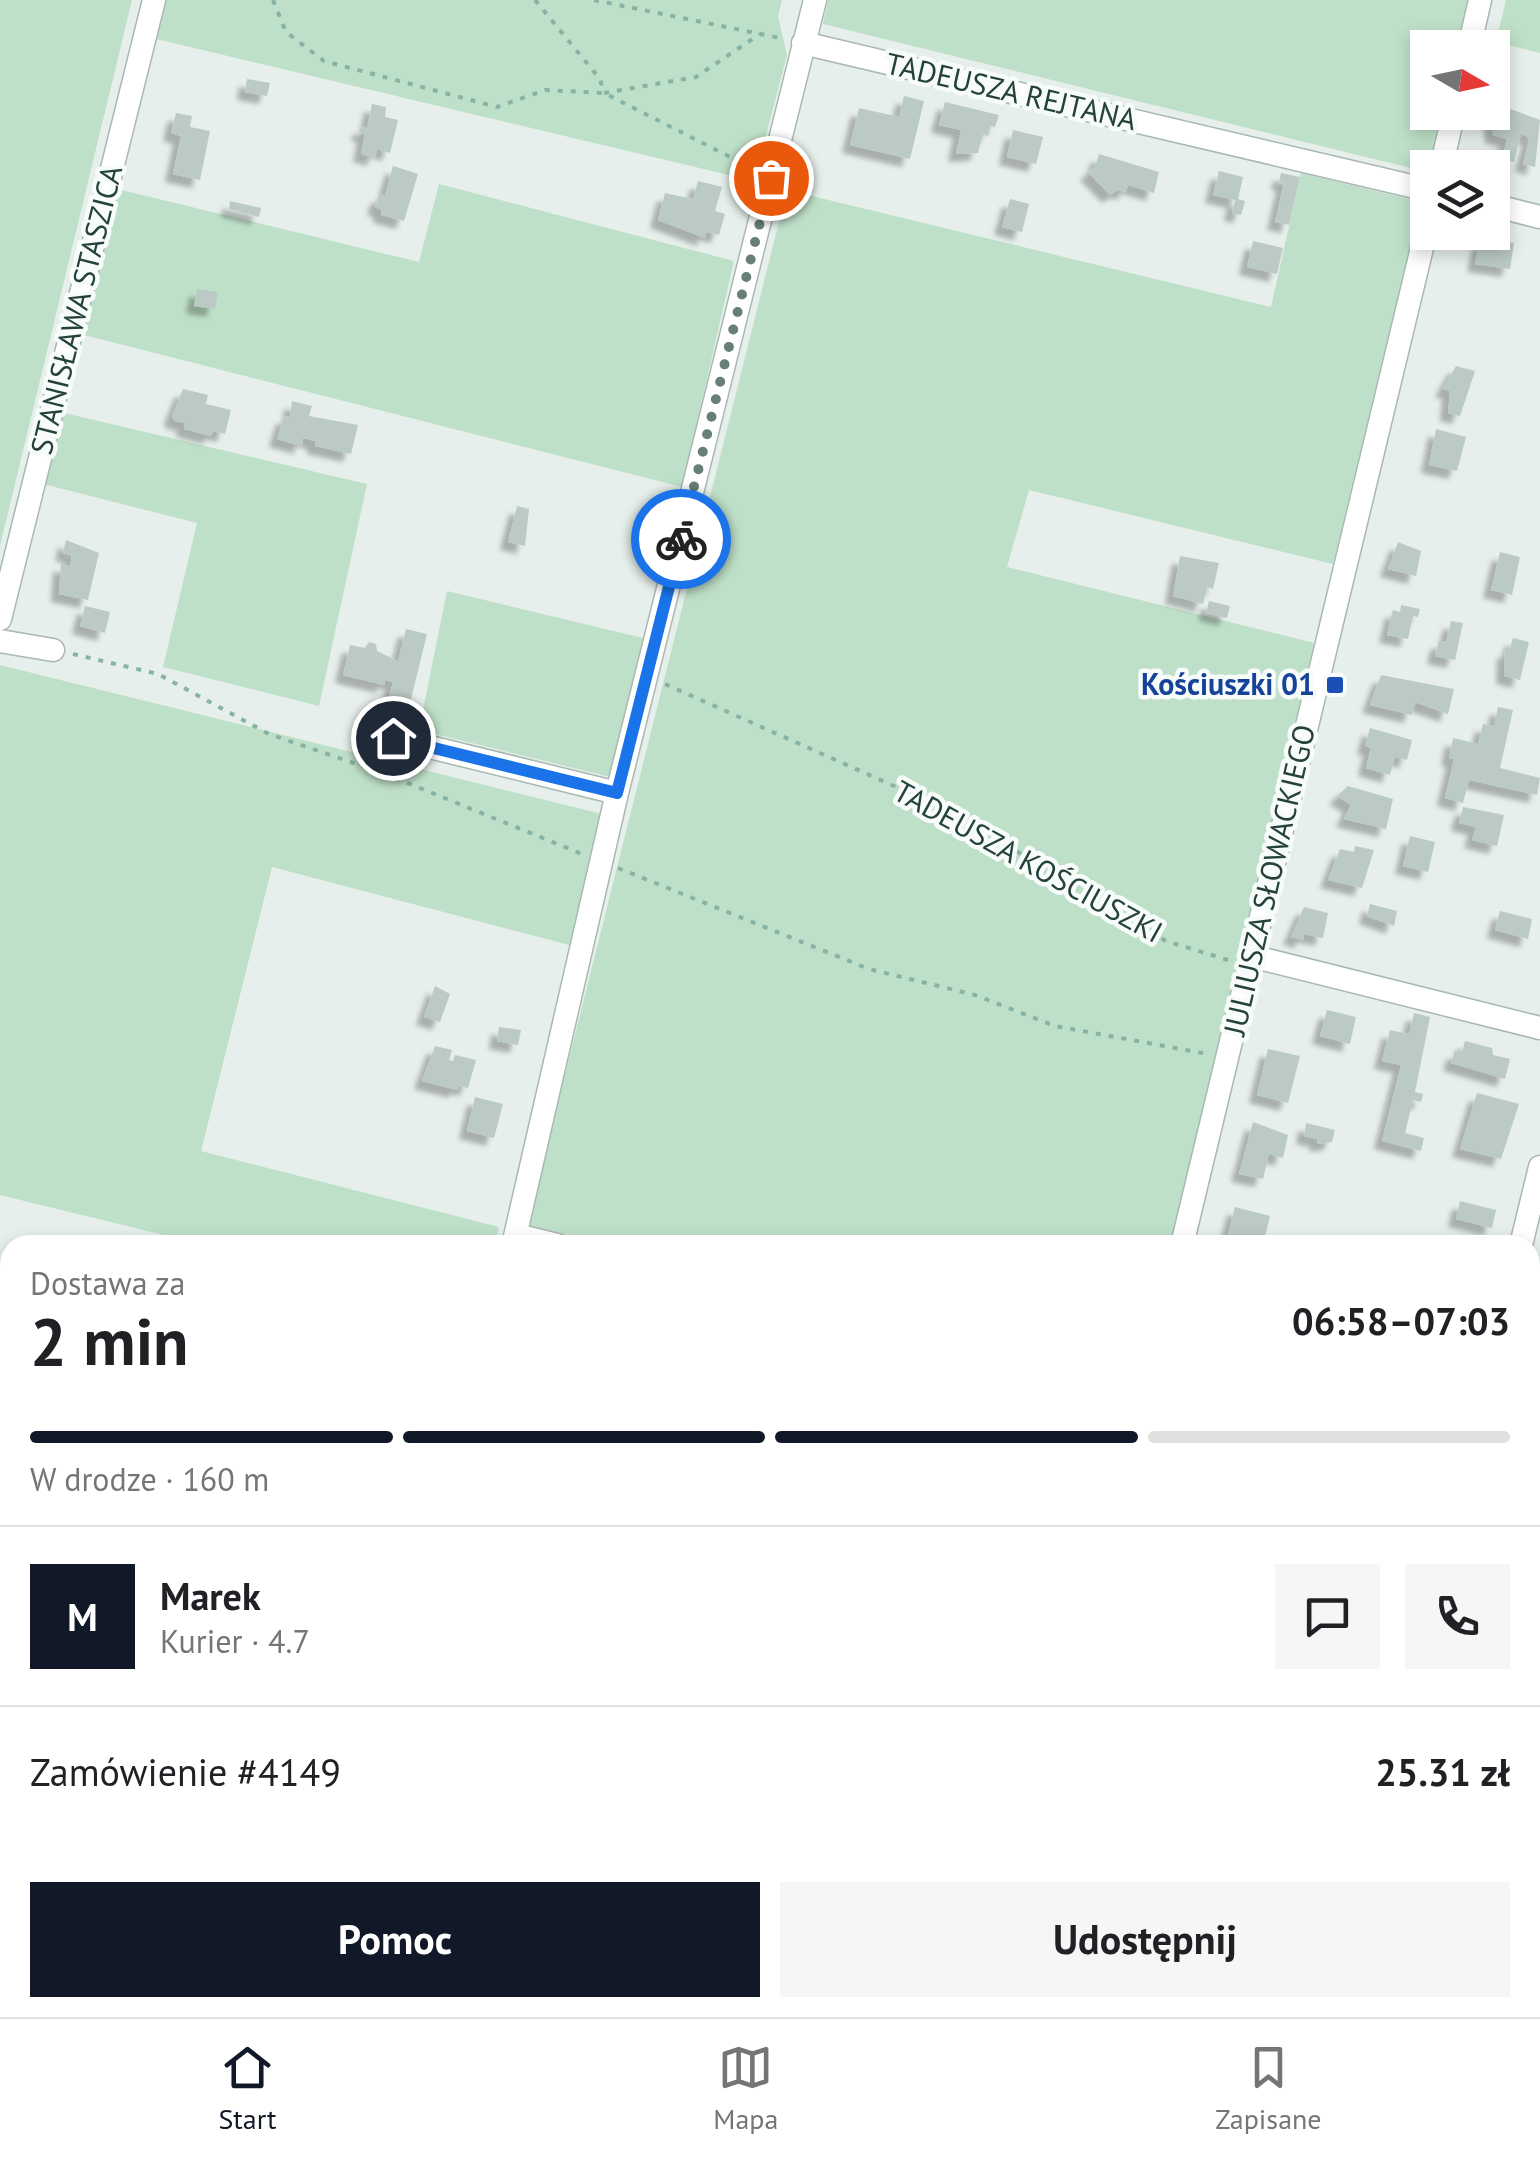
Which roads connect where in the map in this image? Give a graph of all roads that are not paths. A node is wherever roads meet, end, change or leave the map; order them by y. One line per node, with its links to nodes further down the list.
1 (154, 0): 10 (street, STANISŁAWA STASZICA)
2 (814, 0): 5 (street)
3 (1480, 0): 4 (street)
4 (1473, 30)
5 (804, 43): 6 (street, TADEUSZA REJTANA); 14 (street)
6 (1410, 186)
7 (1510, 210): 8 (street)
8 (1540, 217)
9 (1422, 250): 15 (street, JULIUSZA SŁOWACKIEGO)
10 (0, 620)
11 (0, 641): 12 (street)
12 (54, 650)
13 (393, 738): 14 (street)
14 (617, 793): 18 (street)
15 (1251, 956): 16 (street); 19 (street, JULIUSZA SŁOWACKIEGO)
16 (1540, 1028)
17 (1540, 1167): 20 (street)
18 (515, 1235)
19 (1184, 1235)
20 (1523, 1235)

